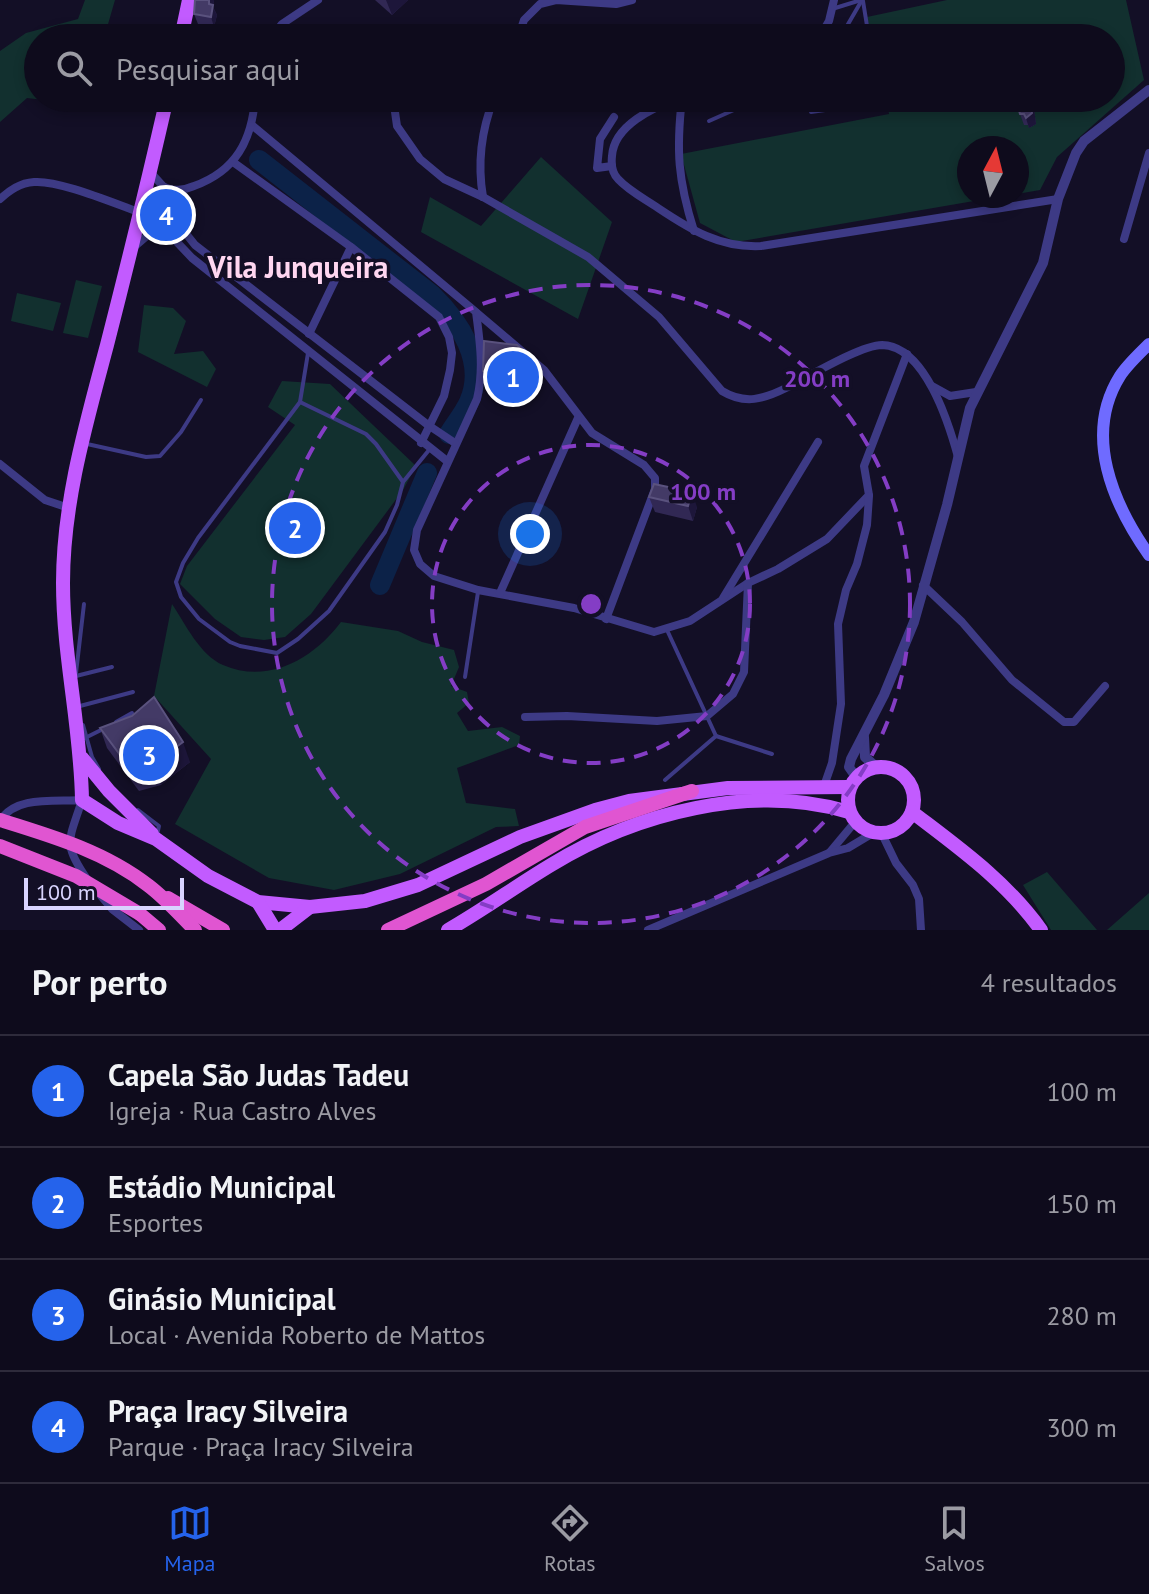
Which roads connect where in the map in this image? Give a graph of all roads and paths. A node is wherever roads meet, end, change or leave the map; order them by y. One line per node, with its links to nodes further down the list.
1 (189, 0): 6 (main road)
2 (318, 0): 7 (street)
3 (632, 0): 8 (street)
4 (862, 0): 5 (lane); 10 (lane); 11 (lane)
5 (833, 4): 9 (street)
6 (184, 24)
7 (282, 24)
8 (523, 24)
9 (827, 24)
10 (848, 24)
11 (866, 24)
12 (1149, 90): 13 (street)
13 (1125, 109)
14 (164, 112): 28 (main road)
15 (254, 112): 24 (street)
16 (395, 112): 30 (street)
17 (490, 112): 30 (street)
18 (650, 112): 27 (street)
19 (679, 112): 36 (street)
20 (729, 112): 23 (lane)
21 (1121, 112): 32 (street)
22 (614, 117): 27 (street)
23 (709, 121)
24 (253, 126): 26 (street); 40 (street)
25 (1149, 153): 37 (street)
26 (233, 162): 29 (street); 38 (street)
27 (612, 166): 36 (street)
28 (150, 172): 29 (street); 34 (main road)
29 (172, 189): 33 (street)
30 (483, 197): 44 (street)
31 (0, 199): 34 (street)
32 (1058, 199): 36 (street); 46 (street)
33 (168, 206): 35 (street); 35 (street)
34 (139, 212): 39 (main road)
35 (167, 223): 39 (street); 41 (street); 43 (street)
36 (695, 232)
37 (1124, 239)
38 (351, 247): 41 (street); 50 (street)
39 (130, 250): 52 (main road)
40 (476, 312): 49 (street); 54 (street)
41 (309, 334): 50 (street)
42 (1149, 344): 62 (main road)
43 (308, 351): 48 (lane); 53 (street)
44 (907, 354): 45 (street); 60 (street)
45 (931, 386): 46 (street); 56 (street)
46 (976, 392): 56 (street)
47 (201, 400): 52 (lane)
48 (300, 402): 59 (lane); 59 (lane)
49 (578, 418): 66 (street); 69 (street)
50 (428, 425): 53 (street); 54 (street)
51 (818, 442): 67 (street)
52 (80, 443): 61 (main road)
53 (421, 443): 55 (street)
54 (455, 443): 57 (street)
55 (430, 449): 57 (street); 59 (lane)
56 (958, 457): 64 (street)
57 (447, 461): 65 (street)
58 (0, 464): 61 (street)
59 (403, 482)
60 (869, 495): 63 (street); 88 (street)
61 (69, 508): 84 (main road)
62 (1149, 555)
63 (748, 583): 67 (street); 78 (street)
64 (923, 585): 74 (street); 80 (street)
65 (478, 590): 66 (street); 73 (lane)
66 (500, 593): 69 (street)
67 (722, 599): 70 (street)
68 (84, 604): 72 (lane)
69 (606, 619): 70 (street)
70 (667, 630): 78 (lane)
71 (112, 667): 72 (lane)
72 (76, 676): 76 (lane)
73 (465, 677)
74 (1105, 686)
75 (133, 692): 76 (lane)
76 (80, 706): 82 (lane)
77 (132, 713): 82 (lane)
78 (707, 716): 79 (street); 81 (lane)
79 (525, 717)
80 (863, 735): 85 (street); 87 (street)
81 (716, 736): 83 (lane); 86 (lane)
82 (85, 738): 95 (lane)
83 (772, 754)
84 (82, 758): 90 (main road); 95 (main road)
85 (876, 767): 87 (main road); 91 (main road)
86 (665, 780)
87 (853, 782): 88 (main road); 92 (main road)
88 (824, 786): 89 (main road)
89 (692, 791): 100 (main road); 106 (highway)
90 (82, 800): 93 (street); 95 (main road); 101 (street)
91 (912, 812): 94 (main road); 110 (main road)
92 (852, 817): 94 (main road); 97 (street); 107 (main road)
93 (0, 821): 98 (highway, bridge)
94 (877, 833): 97 (street); 109 (street)
95 (156, 839): 99 (main road)
96 (0, 846): 102 (highway, bridge)
97 (829, 853): 108 (street)
98 (149, 886): 103 (highway, bridge); 104 (highway, bridge)
99 (258, 902): 100 (main road); 105 (main road)
100 (310, 907): 105 (main road)
101 (139, 930)
102 (159, 930)
103 (195, 930)
104 (223, 930)
105 (277, 930)
106 (388, 930)
107 (448, 930)
108 (648, 930)
109 (921, 930)
110 (1041, 930)

